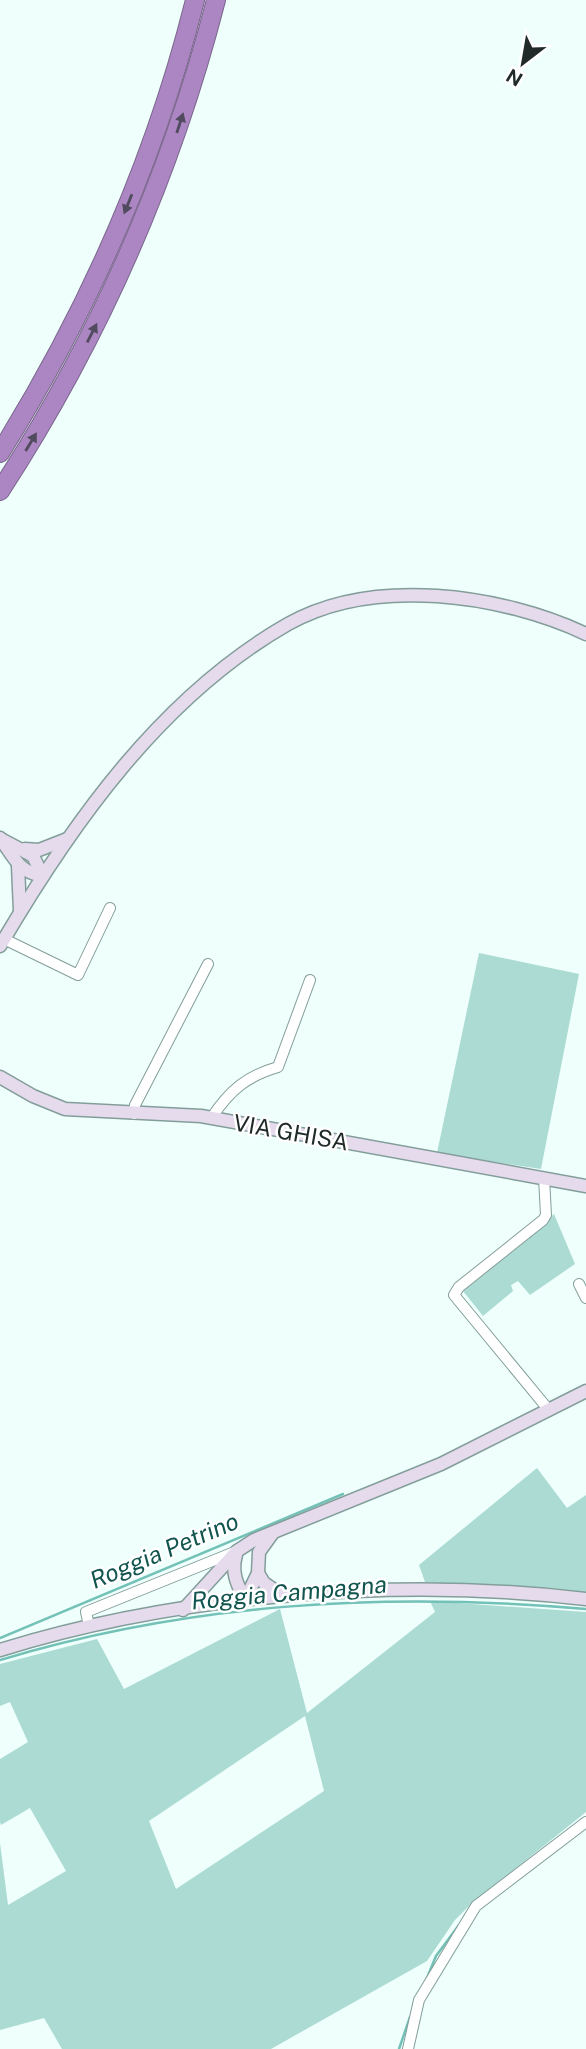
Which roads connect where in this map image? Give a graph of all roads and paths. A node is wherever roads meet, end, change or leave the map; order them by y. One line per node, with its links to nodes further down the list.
1 (195, 0): 3 (highway, one-way to 3)
2 (216, 0): 4 (highway, one-way to 2)
3 (0, 453)
4 (0, 491)
5 (586, 634): 7 (street)
6 (1, 839): 8 (street); 9 (street)
7 (67, 839): 8 (street); 10 (street)
8 (24, 849): 10 (street)
9 (18, 866): 10 (street); 12 (street)
10 (43, 876): 12 (street)
11 (110, 908): 13 (street)
12 (20, 911): 13 (street)
13 (2, 942)
14 (208, 964): 17 (street)
15 (310, 980): 18 (street)
16 (0, 1077): 17 (street, VIA GHISA)
17 (134, 1114): 18 (street, VIA GHISA)
18 (212, 1117): 19 (street, VIA GHISA)
19 (544, 1178): 20 (street, VIA GHISA); 24 (street)
20 (586, 1186)
21 (579, 1283): 22 (street)
22 (586, 1298)
23 (586, 1391): 24 (street)
24 (548, 1409): 25 (street)
25 (273, 1533): 26 (street); 27 (street)
26 (237, 1551): 30 (street); 31 (street); 32 (street)
27 (258, 1573): 28 (street); 30 (street)
28 (283, 1597): 29 (street); 30 (street)
29 (586, 1599)
30 (245, 1600): 31 (street)
31 (183, 1610): 32 (street)
32 (89, 1626): 33 (street)
33 (0, 1650)
34 (586, 1822): 35 (street)
35 (408, 2049)

